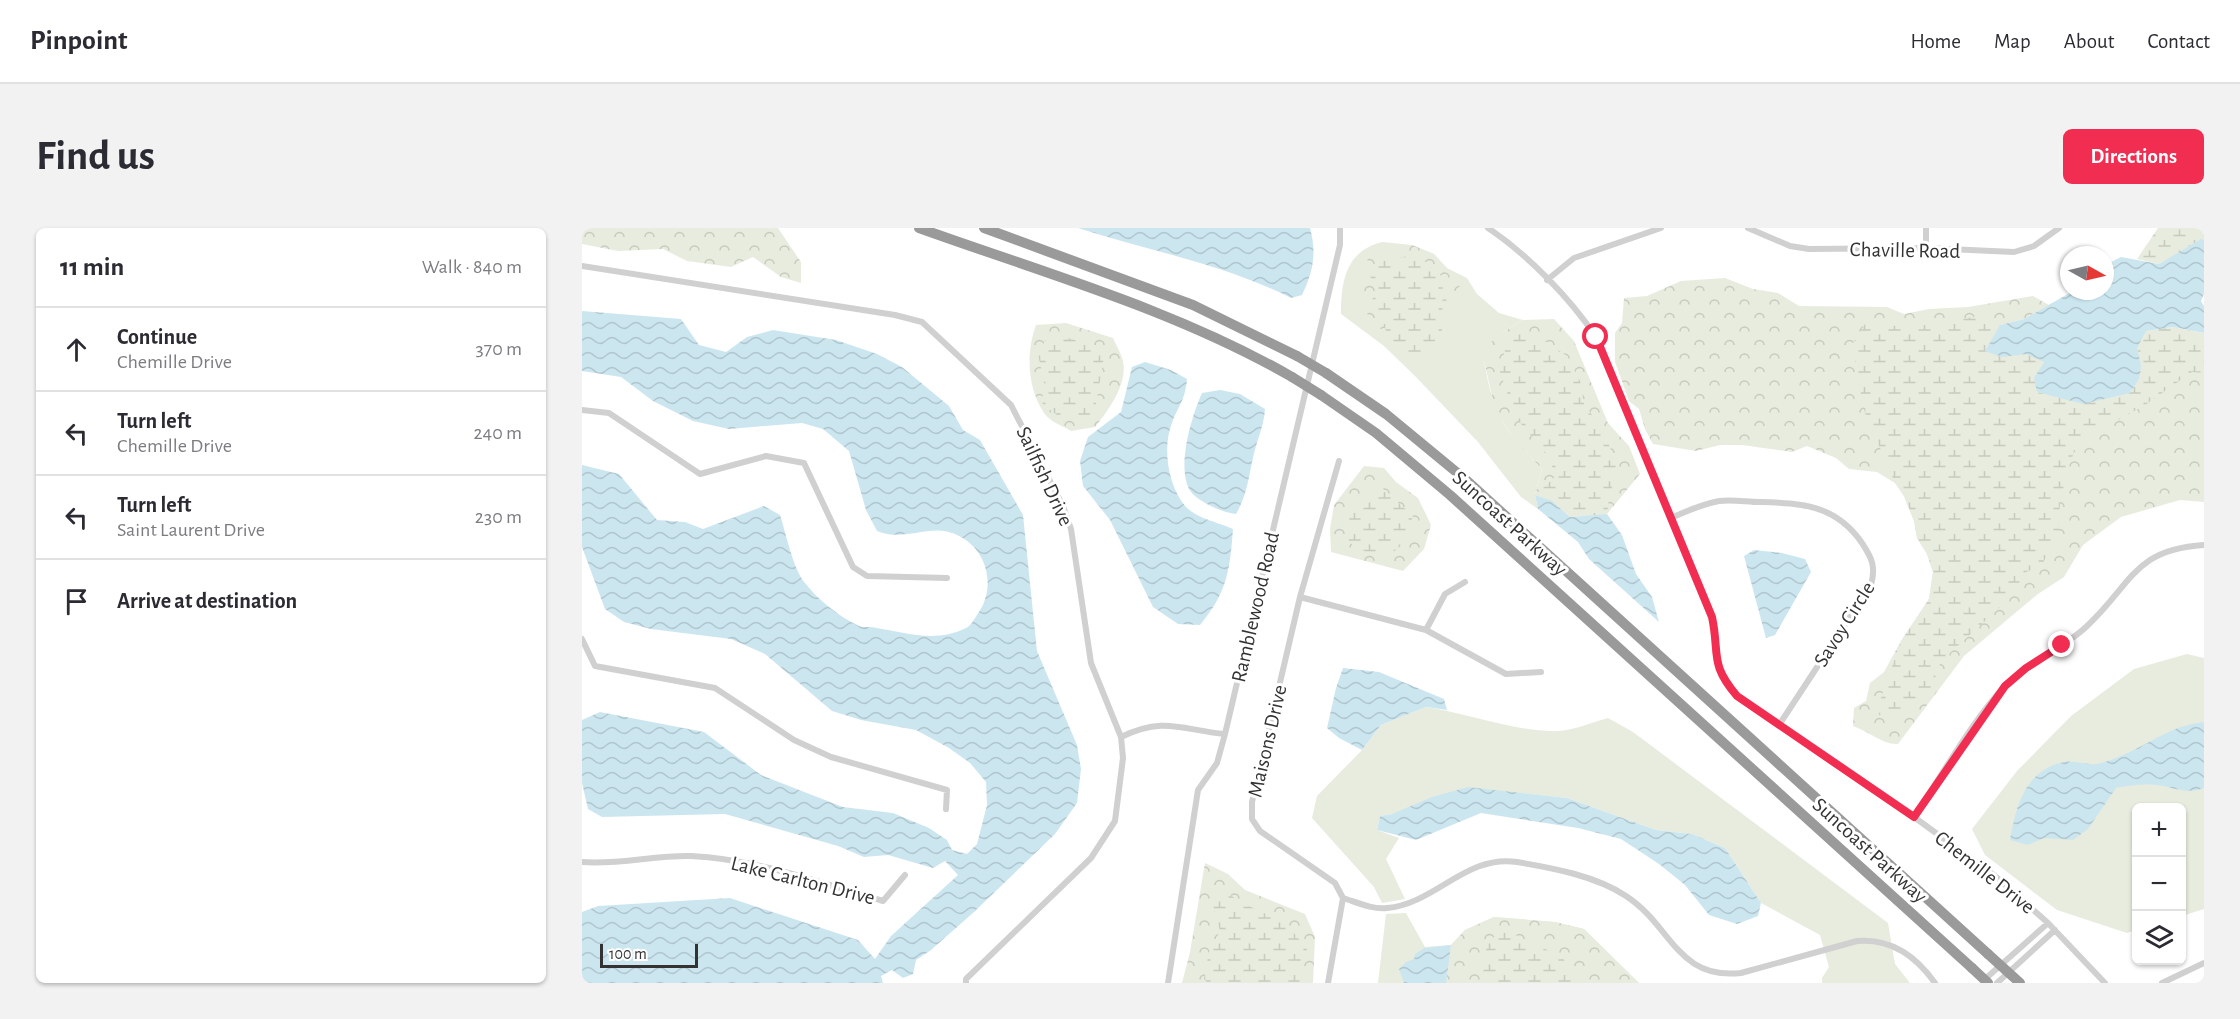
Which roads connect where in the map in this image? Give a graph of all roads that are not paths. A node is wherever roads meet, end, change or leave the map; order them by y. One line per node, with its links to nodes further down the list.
1 (919, 228): 38 (highway, Suncoast Parkway, bridge)
2 (984, 228): 40 (highway, Suncoast Parkway, bridge)
3 (1340, 228): 23 (street, Ramblewood Road)
4 (1488, 228): 11 (street, Chemille Drive)
5 (1661, 228): 11 (street)
6 (1748, 228): 9 (street, Chaville Road)
7 (1926, 228): 9 (street)
8 (2059, 228): 9 (street, Chaville Road)
9 (1926, 248)
10 (582, 266): 24 (street, Sailfish Drive)
11 (1546, 280): 14 (street, Chemille Drive)
12 (582, 410): 16 (street)
13 (1339, 461): 18 (street, Maisons Drive)
14 (1671, 518): 22 (street, Chemille Drive); 22 (street, Savoy Circle)
15 (2204, 545): 26 (street)
16 (947, 578)
17 (1465, 582): 19 (street)
18 (1300, 597): 19 (street); 29 (street, Maisons Drive)
19 (1426, 630): 21 (street)
20 (582, 639): 25 (street)
21 (1540, 672)
22 (1779, 725): 26 (street, Chemille Drive)
23 (1225, 734): 24 (street); 34 (street, Ramblewood Road)
24 (1121, 737): 33 (street, Sailfish Drive)
25 (946, 809)
26 (1914, 817): 30 (street, Chemille Drive)
27 (582, 862): 28 (street, Lake Carlton Drive)
28 (905, 875)
29 (1343, 898): 35 (street); 36 (street)
30 (2048, 923): 31 (street, Chemille Drive); 37 (street)
31 (2055, 930): 39 (street); 41 (street, Chemille Drive)
32 (2204, 963): 42 (street)
33 (966, 983)
34 (1168, 983)
35 (1328, 983)
36 (1935, 983)
37 (1981, 983)
38 (1988, 983)
39 (1997, 983)
40 (2020, 983)
41 (2105, 983)
42 (2163, 983)

